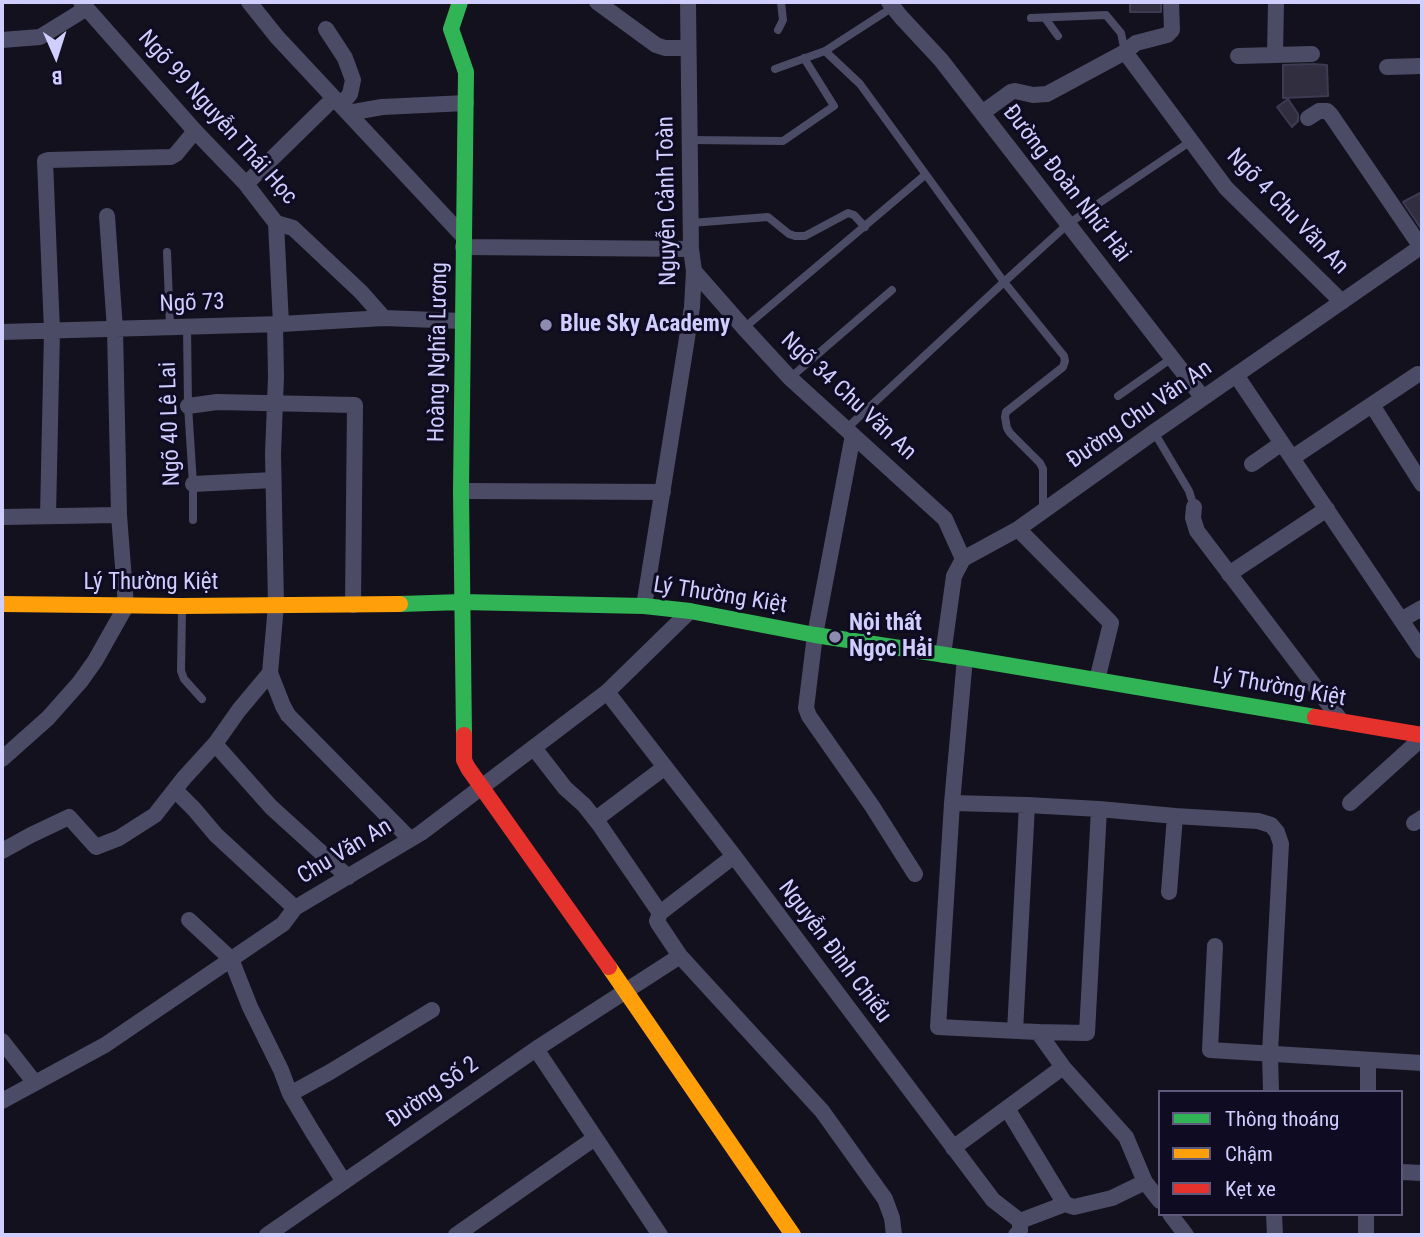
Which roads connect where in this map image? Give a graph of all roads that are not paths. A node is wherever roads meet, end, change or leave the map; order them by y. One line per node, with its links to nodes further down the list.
1 (250, 2): 27 (street)
2 (460, 2): 26 (street, Hoàng Nghĩa Lương)
3 (597, 2): 16 (street)
4 (688, 2): 16 (street, Nguyễn Cảnh Toàn)
5 (781, 2): 13 (lane)
6 (1171, 2): 18 (street)
7 (1276, 2): 20 (street)
8 (891, 4): 17 (lane); 28 (street, Đường Đoàn Nhữ Hài)
9 (85, 5): 15 (street); 30 (street, Ngõ 99 Nguyễn Thái Học)
10 (1031, 18): 11 (lane)
11 (1045, 18): 14 (lane); 18 (lane)
12 (327, 29): 27 (street)
13 (778, 30)
14 (1058, 36)
15 (2, 40)
16 (688, 48): 31 (street, Nguyễn Cảnh Toàn)
17 (825, 51): 22 (lane); 33 (lane)
18 (1125, 52): 28 (street); 32 (street, Ngõ 4 Chu Văn An)
19 (1312, 54): 20 (street)
20 (1275, 55): 21 (street)
21 (1238, 56)
22 (804, 58): 25 (lane); 31 (lane)
23 (1422, 66): 24 (street)
24 (1387, 67)
25 (775, 69)
26 (466, 103): 27 (street); 40 (street, Hoàng Nghĩa Lương)
27 (341, 105): 34 (street); 40 (street)
28 (982, 113): 38 (street, Đường Đoàn Nhữ Hài)
29 (1308, 118): 41 (street)
30 (195, 131): 34 (street, Ngõ 99 Nguyễn Thái Học); 54 (street)
31 (690, 141): 37 (street, Nguyễn Cảnh Toàn)
32 (1191, 141): 38 (lane); 47 (street, Ngõ 4 Chu Văn An)
33 (925, 174): 39 (lane); 45 (lane)
34 (246, 184): 36 (street, Ngõ 99 Nguyễn Thái Học)
35 (107, 216): 53 (street)
36 (276, 223): 48 (street, Ngõ 99 Nguyễn Thái Học); 50 (street)
37 (691, 223): 39 (lane); 42 (street, Nguyễn Cảnh Toàn)
38 (1068, 224): 45 (lane); 56 (street, Đường Đoàn Nhữ Hài)
39 (865, 227): 52 (lane)
40 (463, 241): 42 (street); 49 (street, Hoàng Nghĩa Lương)
41 (1422, 247): 47 (street, Đường Chu Văn An)
42 (691, 249): 44 (street, Nguyễn Cảnh Toàn)
43 (167, 252): 51 (lane, Ngõ 40 Lê Lai)
44 (694, 271): 52 (street, Ngõ 34 Chu Văn An); 74 (street, Nguyễn Cảnh Toàn)
45 (1004, 282): 65 (lane); 77 (lane)
46 (892, 290): 59 (lane)
47 (1342, 302): 58 (street, Đường Chu Văn An)
48 (384, 318): 49 (street, Ngõ 73); 50 (street, Ngõ 73)
49 (462, 321): 73 (street, Hoàng Nghĩa Lương)
50 (278, 324): 51 (street, Ngõ 73); 62 (street)
51 (178, 327): 53 (street, Ngõ 73); 64 (lane, Ngõ 40 Lê Lai)
52 (744, 328): 59 (street, Ngõ 34 Chu Văn An)
53 (115, 329): 54 (street, Ngõ 73); 78 (street)
54 (52, 331): 55 (street, Ngõ 73); 79 (street)
55 (2, 332)
56 (1172, 359): 60 (lane); 61 (street, Đường Đoàn Nhữ Hài)
57 (1418, 374): 63 (street)
58 (1236, 375): 61 (street, Đường Chu Văn An); 67 (street)
59 (790, 378): 65 (street, Ngõ 34 Chu Văn An)
60 (1118, 396)
61 (1203, 398): 66 (street, Đường Chu Văn An)
62 (275, 404): 64 (street); 70 (street); 88 (street)
63 (1372, 405): 68 (street); 72 (street)
64 (188, 406): 71 (lane, Ngõ 40 Lê Lai)
65 (850, 432): 83 (street, Ngõ 34 Chu Văn An); 95 (street)
66 (1154, 432): 75 (lane); 77 (street, Đường Chu Văn An)
67 (1282, 443): 68 (street); 69 (street)
68 (1292, 458): 76 (street)
69 (1252, 464)
70 (273, 480): 71 (street); 87 (street)
71 (193, 484): 81 (lane, Ngõ 40 Lê Lai)
72 (1422, 484)
73 (461, 491): 74 (street); 85 (street, Hoàng Nghĩa Lương)
74 (663, 492): 91 (street, Nguyễn Cảnh Toàn)
75 (1194, 507): 84 (street)
76 (1326, 509): 84 (street); 94 (street)
77 (1042, 512): 82 (street, Đường Chu Văn An)
78 (119, 515): 79 (street); 89 (street)
79 (48, 516): 80 (street)
80 (2, 517)
81 (193, 520)
82 (1018, 529): 83 (street, Đường Chu Văn An); 100 (street)
83 (963, 559): 97 (street)
84 (1229, 574): 103 (street)
85 (462, 602): 88 (street, Lý Thường Kiệt); 91 (street, Lý Thường Kiệt); 109 (street, Hoàng Nghĩa Lương)
86 (2, 604): 89 (street, Lý Thường Kiệt)
87 (276, 605): 88 (street, Lý Thường Kiệt); 90 (street, Lý Thường Kiệt); 99 (street)
88 (353, 605)
89 (126, 606): 90 (street, Lý Thường Kiệt); 107 (street)
90 (182, 606): 102 (lane)
91 (644, 606): 93 (street, Lý Thường Kiệt)
92 (1422, 608): 94 (street)
93 (690, 611): 95 (street, Lý Thường Kiệt); 101 (street, Chu Văn An)
94 (1401, 620): 96 (street)
95 (815, 635): 97 (street, Lý Thường Kiệt); 120 (street)
96 (1422, 651)
97 (943, 655): 98 (street, Lý Thường Kiệt)
98 (965, 658): 100 (street, Lý Thường Kiệt); 111 (street)
99 (270, 673): 105 (street); 117 (street)
100 (1097, 681): 103 (street, Lý Thường Kiệt)
101 (607, 692): 106 (street, Chu Văn An); 108 (street, Nguyễn Đình Chiểu)
102 (202, 699)
103 (1342, 722): 104 (street, Lý Thường Kiệt)
104 (1422, 736): 112 (street)
105 (215, 744): 110 (street); 121 (street)
106 (534, 748): 109 (street, Chu Văn An); 116 (street)
107 (2, 759)
108 (665, 766): 116 (street); 119 (street, Nguyễn Đình Chiểu)
109 (481, 787): 117 (street, Chu Văn An); 129 (street, Hoàng Nghĩa Lương)
110 (174, 790): 118 (street); 123 (street)
111 (952, 803): 113 (street); 131 (street)
112 (1350, 803)
113 (1027, 805): 114 (street); 131 (street)
114 (1099, 809): 115 (street); 132 (street)
115 (1175, 816): 122 (street); 135 (street)
116 (599, 824): 124 (street)
117 (410, 839): 121 (street, Chu Văn An)
118 (2, 851)
119 (734, 856): 124 (street); 146 (street, Nguyễn Đình Chiểu)
120 (915, 874)
121 (348, 877): 123 (street, Chu Văn An)
122 (1169, 892)
123 (295, 908): 128 (street, Chu Văn An)
124 (660, 913): 127 (street)
125 (189, 920): 128 (street)
126 (1215, 946): 135 (street)
127 (680, 956): 129 (street, Đường Số 2); 161 (street)
128 (231, 959): 139 (street, Chu Văn An); 142 (street)
129 (626, 992): 134 (street, Đường Số 2); 160 (street, Hoàng Nghĩa Lương)
130 (432, 1010): 142 (street)
131 (1016, 1031): 132 (street)
132 (1038, 1032): 138 (street)
133 (2, 1041): 139 (street)
134 (536, 1049): 145 (street); 149 (street, Đường Số 2)
135 (1270, 1053): 136 (street); 140 (street)
136 (1368, 1060): 137 (street); 141 (street)
137 (1422, 1063)
138 (1063, 1067): 144 (street); 150 (street)
139 (35, 1083): 143 (street, Chu Văn An)
140 (1271, 1090)
141 (1368, 1090)
142 (290, 1094): 149 (street)
143 (2, 1101)
144 (1008, 1110): 146 (street); 152 (street)
145 (595, 1138): 158 (street); 159 (street)
146 (953, 1148): 156 (street, Nguyễn Đình Chiểu)
147 (1403, 1172): 148 (street)
148 (1422, 1173)
149 (344, 1182): 157 (street, Đường Số 2)
150 (1145, 1182): 151 (street); 152 (street)
151 (1158, 1198)
152 (1065, 1204): 156 (street)
153 (1172, 1216): 162 (street)
154 (1274, 1216): 163 (street)
155 (1366, 1216): 164 (street)
156 (1018, 1228)
157 (269, 1235)
158 (456, 1235)
159 (660, 1235)
160 (793, 1235)
161 (894, 1235)
162 (1186, 1235)
163 (1275, 1235)
164 (1366, 1235)

